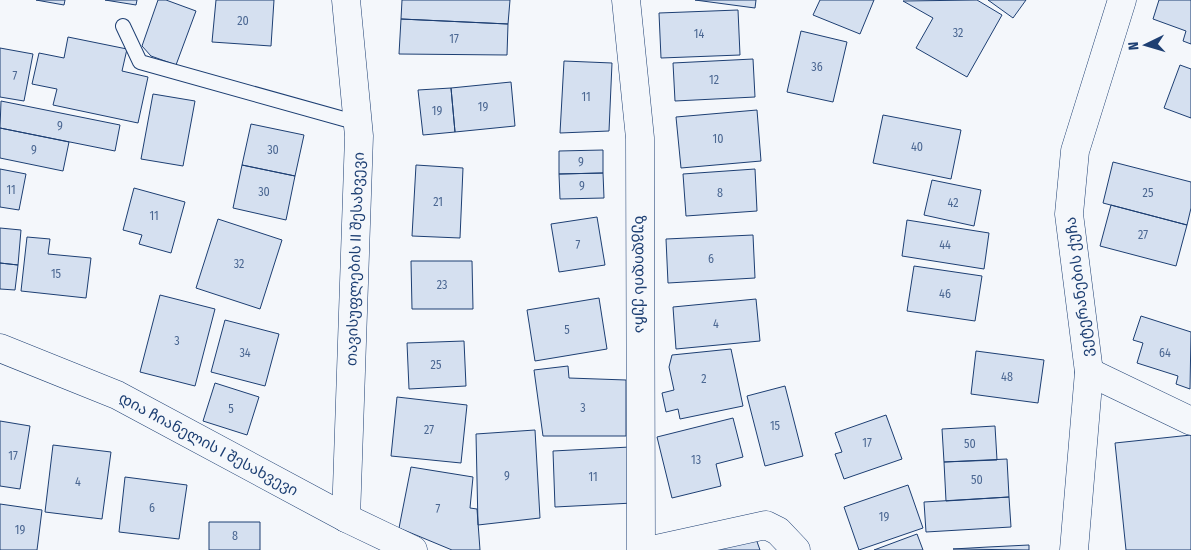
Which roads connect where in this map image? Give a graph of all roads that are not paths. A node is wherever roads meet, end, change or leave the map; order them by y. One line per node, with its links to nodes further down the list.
1 (346, 0): 5 (street, თავისუფლების II შესახვევი)
2 (626, 0): 11 (street, ზუგდიდის ქუჩა)
3 (1122, 0): 7 (street, ვეტერანების ქუჩა)
4 (123, 26): 5 (lane)
5 (358, 123): 9 (street, თავისუფლების II შესახვევი)
6 (0, 348): 9 (street, დია ჩიანელის I შესახვევი)
7 (1089, 372): 8 (street); 14 (street, ვეტერანების ქუჩა)
8 (1191, 421)
9 (346, 518): 10 (street, დია ჩიანელის I შესახვევი)
10 (413, 550)
11 (641, 550)
12 (652, 550): 13 (street)
13 (796, 550)
14 (1074, 550)

